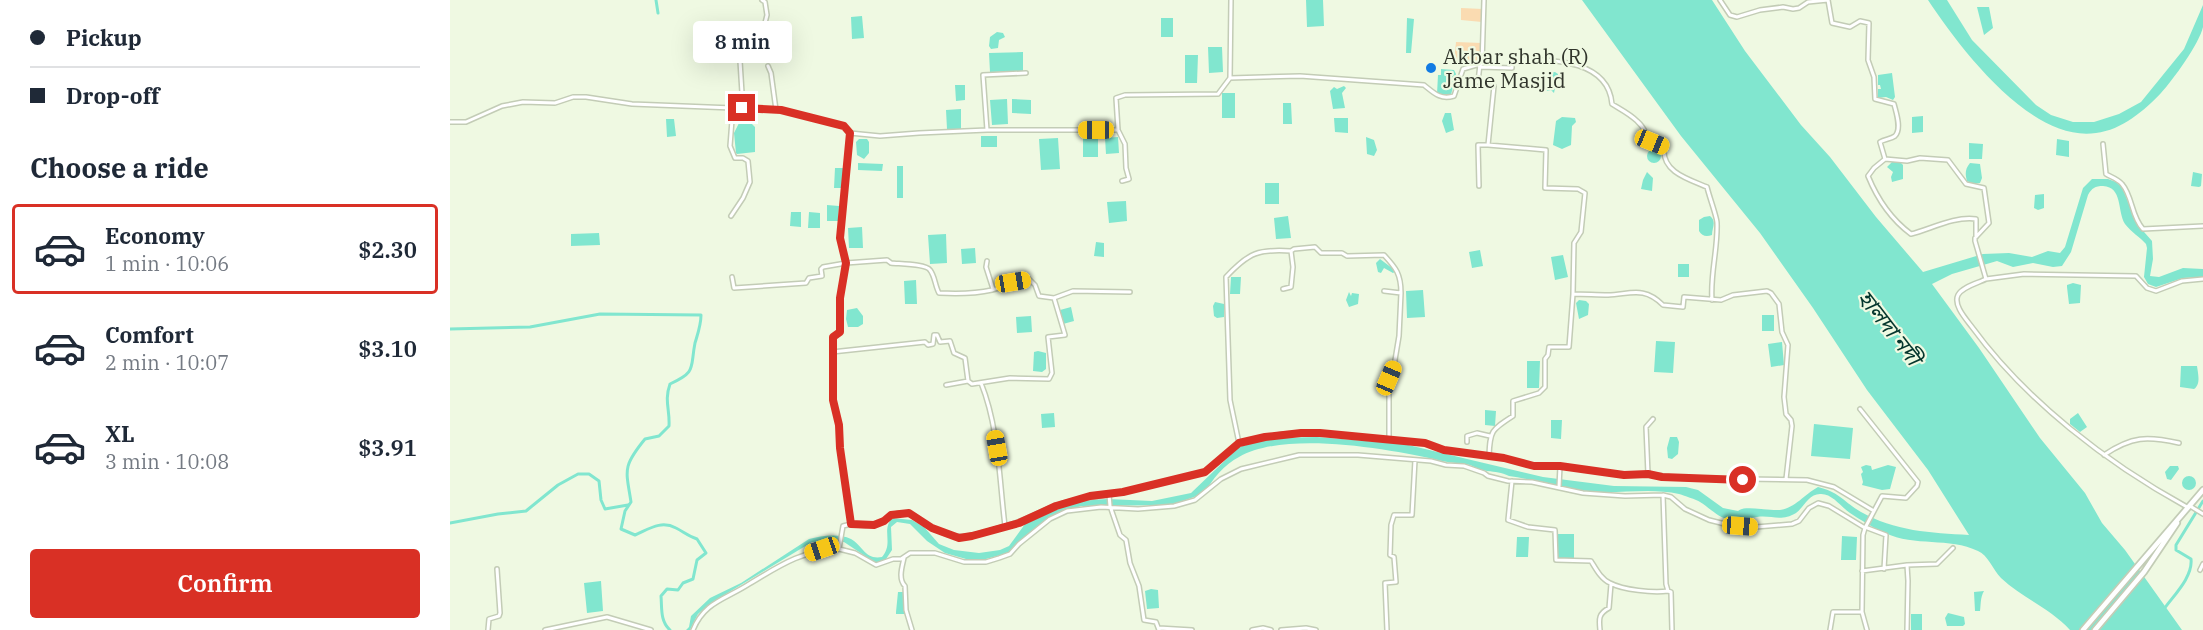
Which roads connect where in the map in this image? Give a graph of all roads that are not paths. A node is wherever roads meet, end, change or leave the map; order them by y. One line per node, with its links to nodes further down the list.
1 (762, 0): 10 (street)
2 (1231, 0): 9 (street)
3 (1484, 0): 7 (street)
4 (1720, 0): 5 (street)
5 (1828, 0): 18 (street)
6 (768, 66): 11 (street)
7 (1480, 66): 9 (street); 17 (street); 37 (street)
8 (1026, 73): 13 (street)
9 (1230, 78): 14 (street)
10 (735, 107): 11 (street); 12 (street); 21 (street)
11 (776, 110): 15 (street)
12 (450, 122)
13 (987, 130): 14 (street); 15 (street)
14 (1118, 130): 19 (street)
15 (850, 133): 26 (street)
16 (2103, 144): 22 (street)
17 (1488, 145): 20 (street); 35 (street)
18 (1885, 159): 23 (street); 23 (street)
19 (1122, 180)
20 (1479, 186)
21 (731, 216)
22 (2203, 226)
23 (1976, 238): 28 (street)
24 (1291, 251): 31 (street); 34 (street); 47 (street)
25 (987, 261): 30 (street)
26 (846, 263): 27 (street); 30 (street); 38 (street)
27 (732, 277)
28 (1986, 279): 29 (street); 49 (street)
29 (2203, 279)
30 (993, 289): 36 (street)
31 (1283, 289)
32 (1384, 291): 34 (street)
33 (1130, 292): 36 (street)
34 (1401, 293): 45 (street)
35 (1573, 294): 37 (street); 44 (street)
36 (1054, 298): 40 (street)
37 (1712, 300): 54 (street)
38 (832, 352): 39 (street); 64 (street)
39 (968, 381): 40 (street); 41 (street)
40 (981, 383): 65 (street)
41 (946, 385)
42 (1860, 408): 62 (street)
43 (1653, 419): 53 (street)
44 (1490, 436): 46 (street); 50 (street)
45 (1389, 440): 47 (street); 50 (street)
46 (1467, 442)
47 (1239, 443): 59 (street)
48 (2179, 443): 49 (street)
49 (2104, 455): 61 (street)
50 (1489, 457): 52 (street)
51 (1415, 459): 55 (street); 60 (street); 90 (street)
52 (1560, 466): 53 (street); 56 (street)
53 (1648, 474): 54 (street)
54 (1786, 479): 62 (street)
55 (1512, 481): 56 (street); 76 (street)
56 (1559, 487): 58 (street)
57 (2203, 490): 61 (main road)
58 (1663, 495): 66 (street); 77 (street)
59 (1109, 497): 60 (street); 65 (street)
60 (1111, 506): 69 (street); 79 (street)
61 (2187, 508): 63 (street); 96 (main road); 97 (main road)
62 (1873, 514): 66 (street)
63 (2203, 514)
64 (851, 524): 65 (street); 68 (street)
65 (1005, 526)
66 (1866, 527): 73 (street); 75 (street)
67 (1953, 548): 71 (street)
68 (839, 549): 69 (street); 83 (street)
69 (904, 558): 84 (street)
70 (2203, 564): 74 (street)
71 (1906, 565): 73 (street); 95 (street)
72 (497, 569): 80 (street)
73 (1884, 569): 75 (street)
74 (2200, 570)
75 (1862, 571): 78 (street)
76 (1611, 584): 77 (street); 91 (street)
77 (1668, 591): 92 (street)
78 (1862, 612): 93 (street); 94 (street)
79 (1159, 629): 85 (street)
80 (488, 630)
81 (545, 630): 82 (street)
82 (651, 630)
83 (693, 630)
84 (912, 630)
85 (1192, 630)
86 (1252, 630): 87 (street)
87 (1271, 630)
88 (1281, 630): 89 (street)
89 (1316, 630)
90 (1387, 630)
91 (1600, 630)
92 (1672, 630)
93 (1830, 630)
94 (1867, 630)
95 (1907, 630)
96 (2083, 630)
97 (2095, 630)

